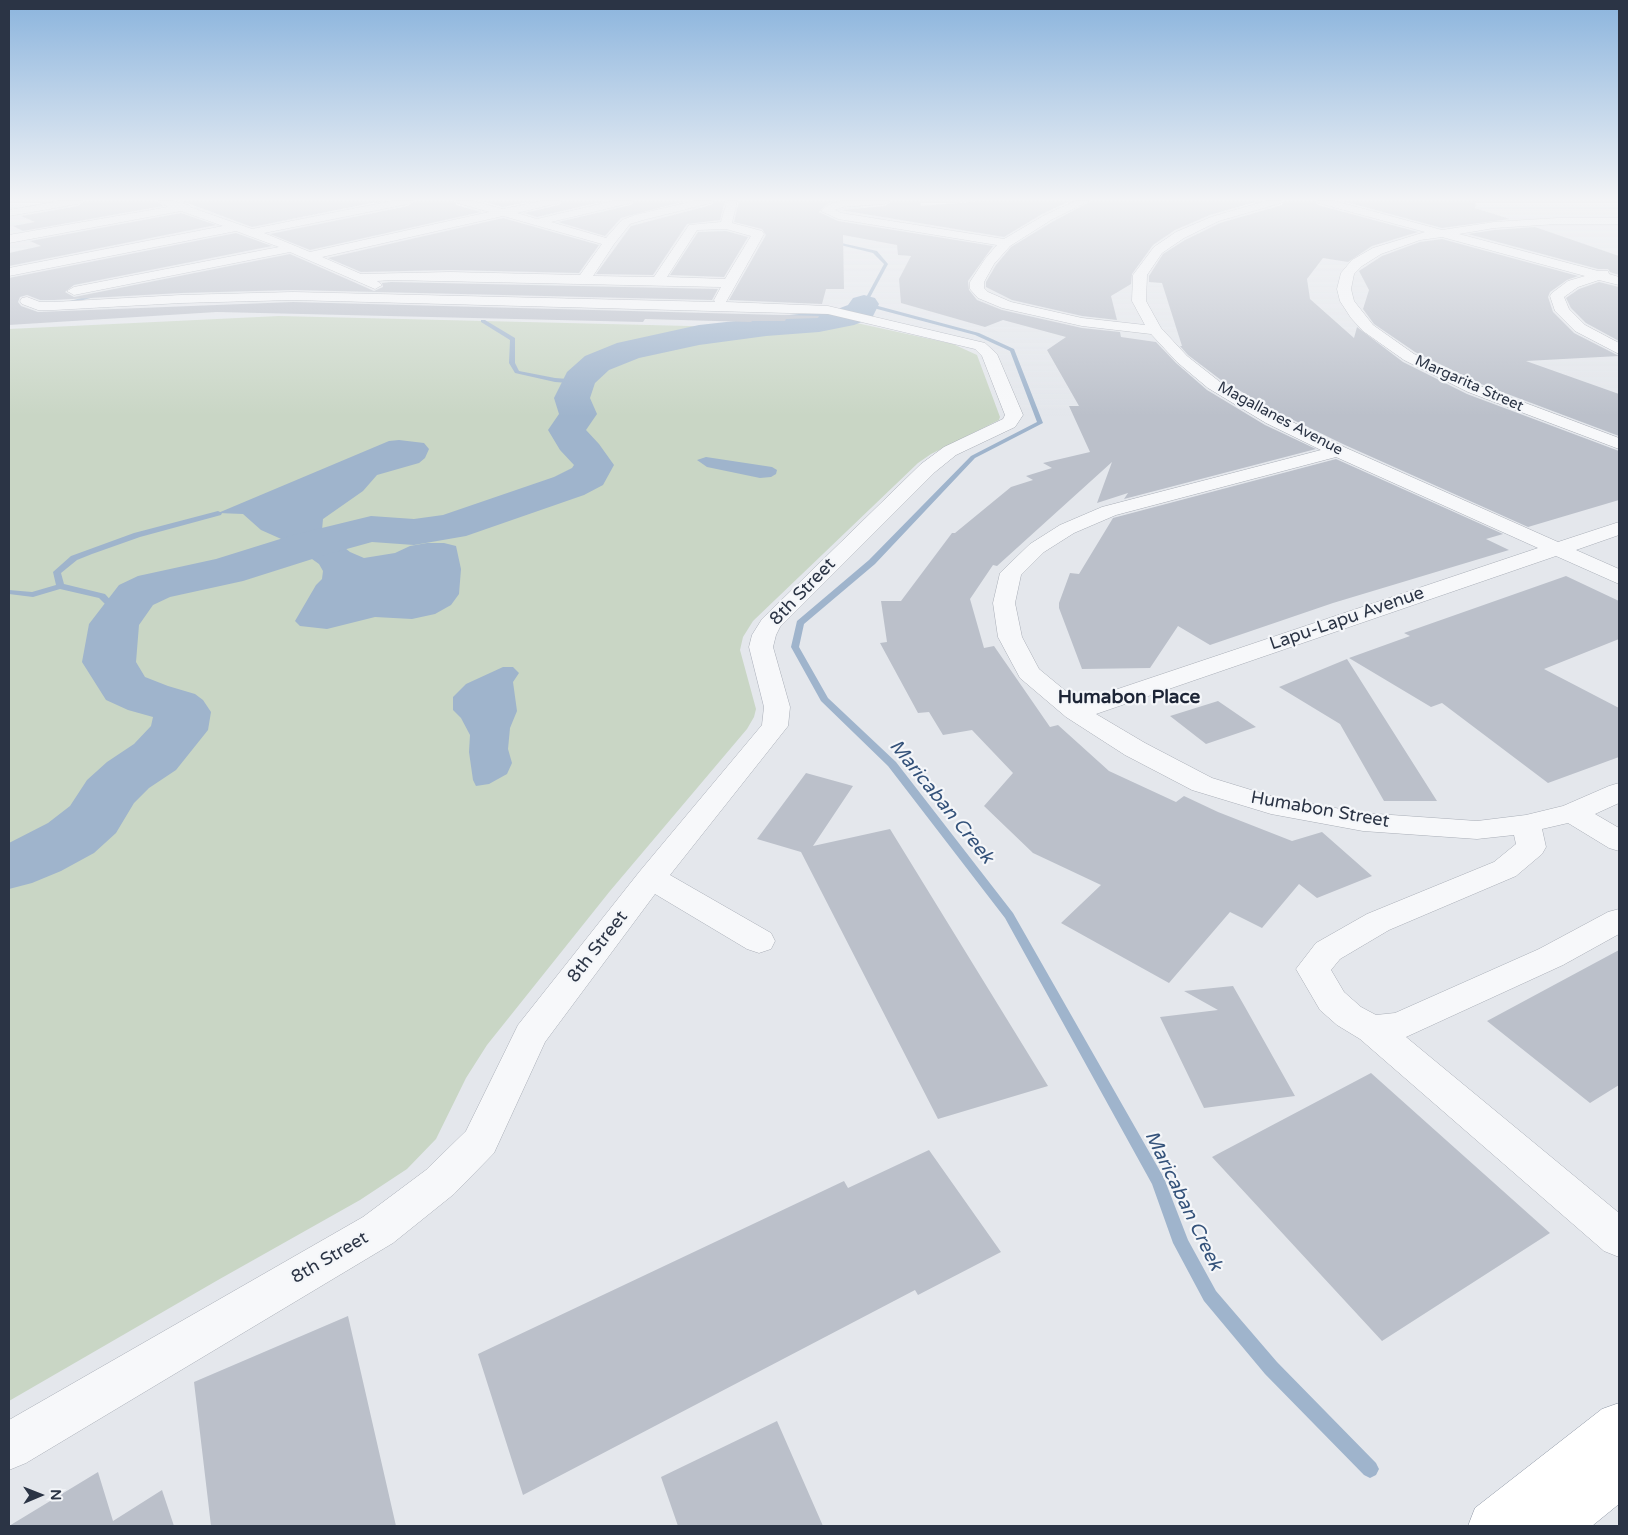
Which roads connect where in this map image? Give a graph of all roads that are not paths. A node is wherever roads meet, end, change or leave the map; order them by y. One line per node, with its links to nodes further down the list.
1 (156, 273): 17 (street)
2 (346, 273): 12 (street, 8th Street)
3 (588, 273): 13 (street)
4 (663, 273): 15 (street)
5 (734, 273): 16 (street)
6 (983, 273): 19 (street)
7 (1142, 273): 19 (street, Magallanes Avenue)
8 (1348, 273): 21 (street, Margarita Street)
9 (1588, 273): 11 (street)
10 (1614, 273): 11 (street)
11 (1597, 275): 14 (street); 20 (street)
12 (359, 278): 13 (street); 17 (street, 8th Street)
13 (583, 280): 15 (street)
14 (1619, 281)
15 (657, 282): 16 (street)
16 (728, 283): 18 (street)
17 (406, 298): 18 (street, 8th Street)
18 (719, 306): 31 (street, 8th Street)
19 (1155, 330): 22 (street, Magallanes Avenue)
20 (1619, 348)
21 (1619, 444)
22 (1338, 451): 24 (street, Magallanes Avenue); 26 (street, Humabon Street)
23 (1619, 528): 24 (street, Lapu-Lapu Avenue)
24 (1557, 548): 25 (street, Magallanes Avenue); 26 (street, Lapu-Lapu Avenue)
25 (1619, 577)
26 (1075, 712): 29 (street, Humabon Street)
27 (1619, 792): 28 (street, Humabon Street)
28 (1572, 813): 29 (street, Humabon Street); 30 (street)
29 (1526, 824): 34 (street)
30 (1619, 841)
31 (651, 878): 33 (street); 37 (street, 8th Street)
32 (1619, 920): 34 (street)
33 (758, 941)
34 (1372, 1029): 35 (street)
35 (1619, 1238)
36 (1619, 1426): 39 (highway)
37 (9, 1446)
38 (1619, 1473): 40 (highway)
39 (1493, 1526)
40 (1552, 1526)

